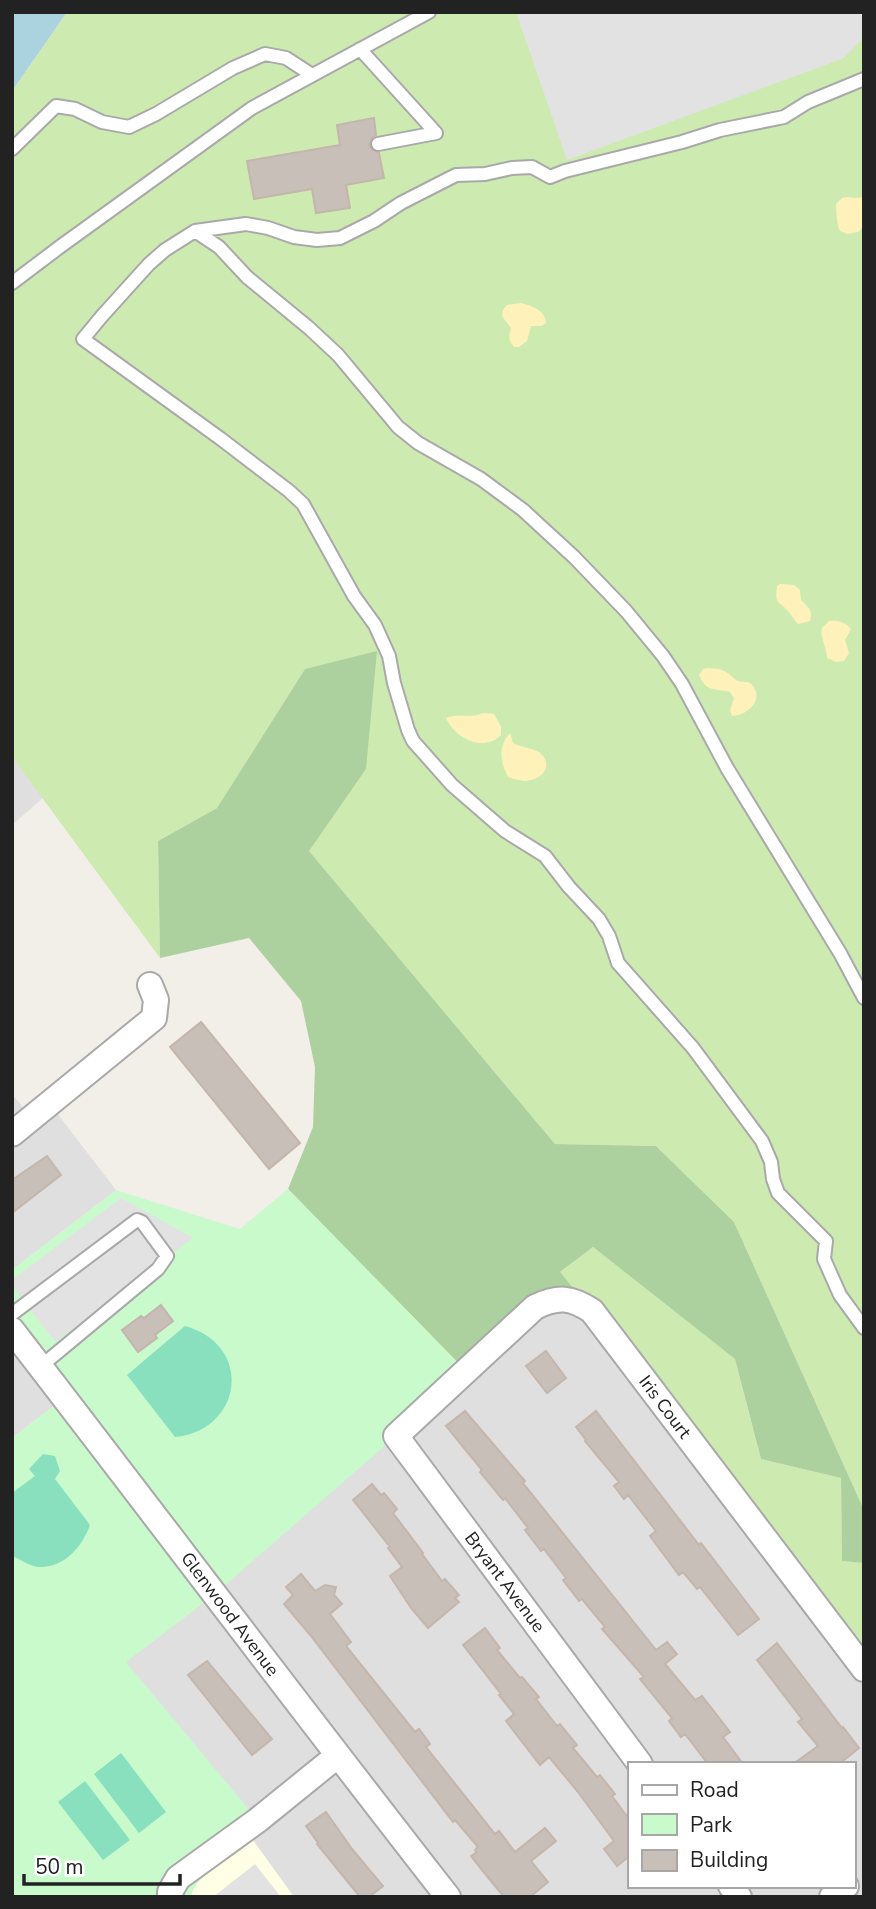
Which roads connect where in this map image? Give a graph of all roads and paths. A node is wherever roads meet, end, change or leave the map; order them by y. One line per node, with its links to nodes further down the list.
1 (429, 12): 2 (lane)
2 (360, 49): 3 (lane); 5 (lane)
3 (312, 75): 6 (lane); 8 (lane)
4 (864, 79): 7 (lane)
5 (378, 144)
6 (12, 149)
7 (195, 231): 10 (lane); 13 (lane)
8 (12, 283)
9 (150, 985): 11 (street)
10 (864, 998)
11 (12, 1134)
12 (12, 1314): 15 (lane)
13 (864, 1328)
14 (12, 1330): 15 (street, Glenwood Avenue)
15 (40, 1367): 18 (street, Glenwood Avenue)
16 (428, 1406): 17 (street, Iris Court); 19 (street, Bryant Avenue)
17 (864, 1669)
18 (338, 1756): 20 (street); 21 (street, Glenwood Avenue)
19 (639, 1762)
20 (170, 1897)
21 (448, 1897)

